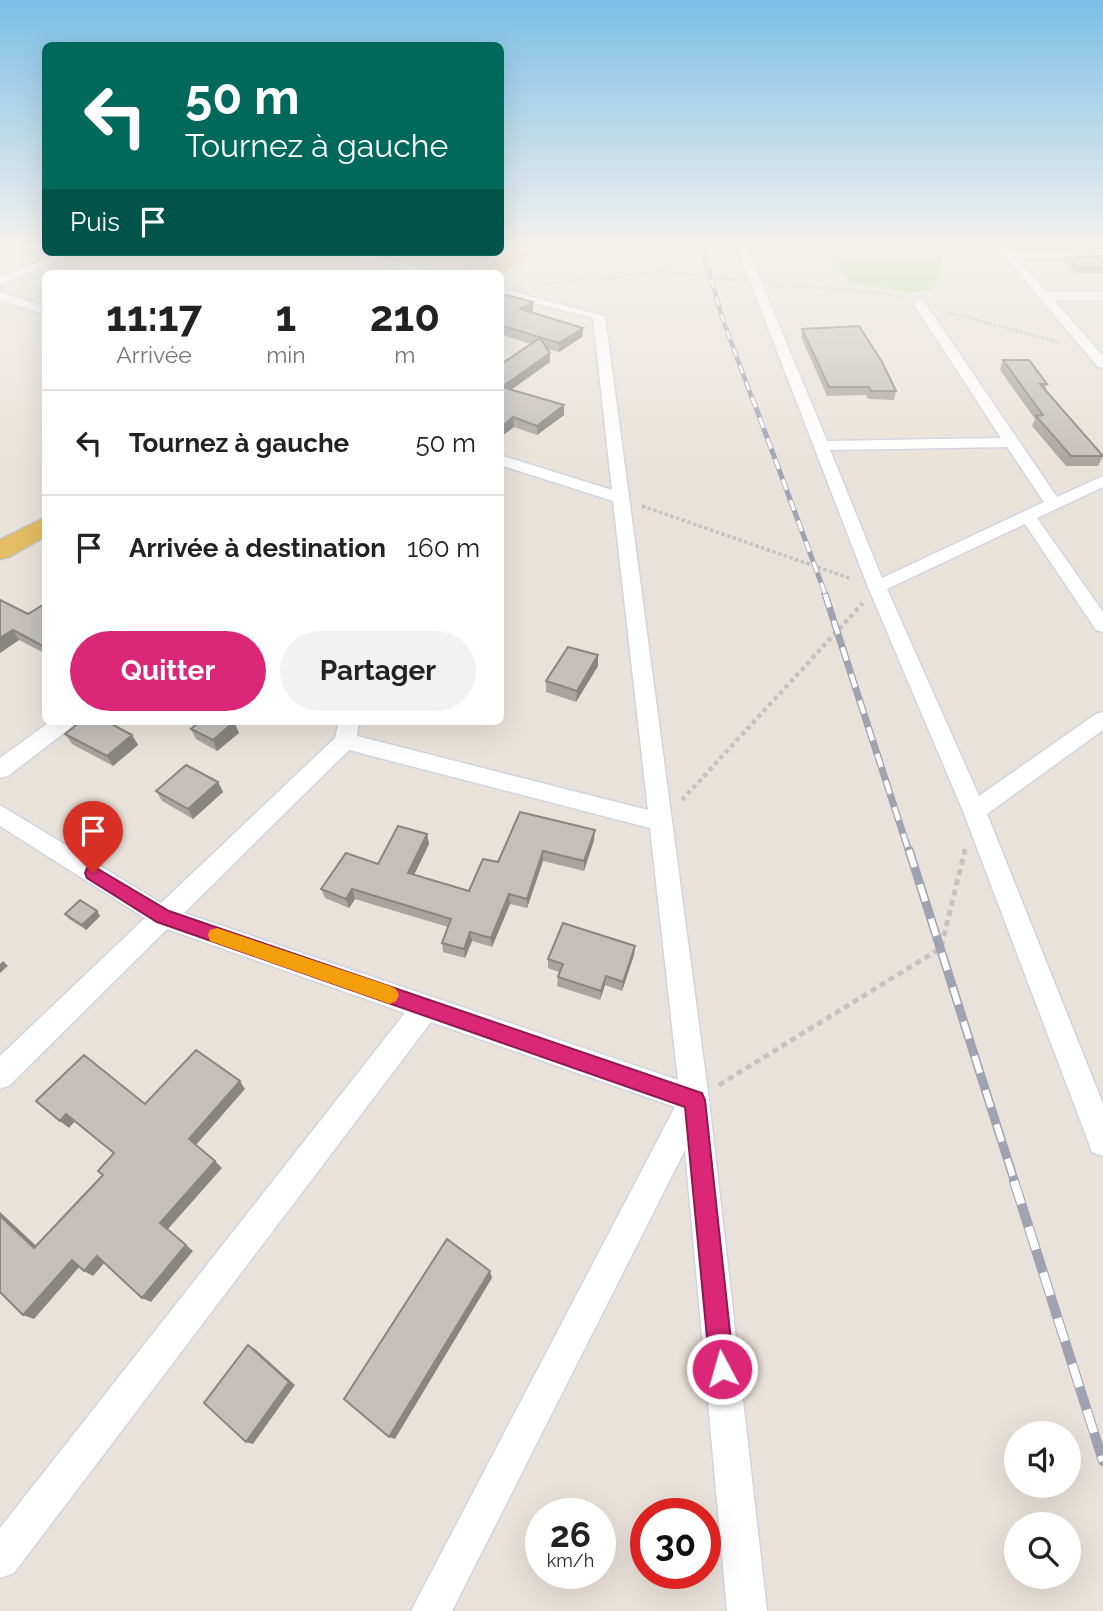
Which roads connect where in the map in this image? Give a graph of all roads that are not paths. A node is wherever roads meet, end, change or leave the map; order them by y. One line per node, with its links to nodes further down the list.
1 (600, 320): 10 (street)
2 (771, 320): 7 (street)
3 (930, 320): 6 (street)
4 (1065, 320): 5 (street)
5 (1103, 364)
6 (1009, 442): 7 (street); 11 (street)
7 (821, 446): 15 (street)
8 (504, 461): 10 (street)
9 (1103, 481): 11 (street)
10 (621, 499): 23 (street)
11 (1054, 505): 12 (street)
12 (1028, 517): 15 (street); 16 (street)
13 (42, 527): 14 (main road)
14 (0, 551)
15 (877, 587): 21 (street)
16 (1103, 626)
17 (1103, 719): 21 (street)
18 (60, 725): 20 (street)
19 (347, 731): 23 (street); 24 (street)
20 (0, 769)
21 (974, 811): 28 (street)
22 (0, 814): 24 (street)
23 (661, 822): 27 (street)
24 (163, 917): 25 (street); 26 (street)
25 (426, 1007): 27 (street); 29 (street)
26 (0, 1075)
27 (695, 1100): 30 (street); 31 (street)
28 (1103, 1141)
29 (0, 1559)
30 (431, 1611)
31 (747, 1611)

